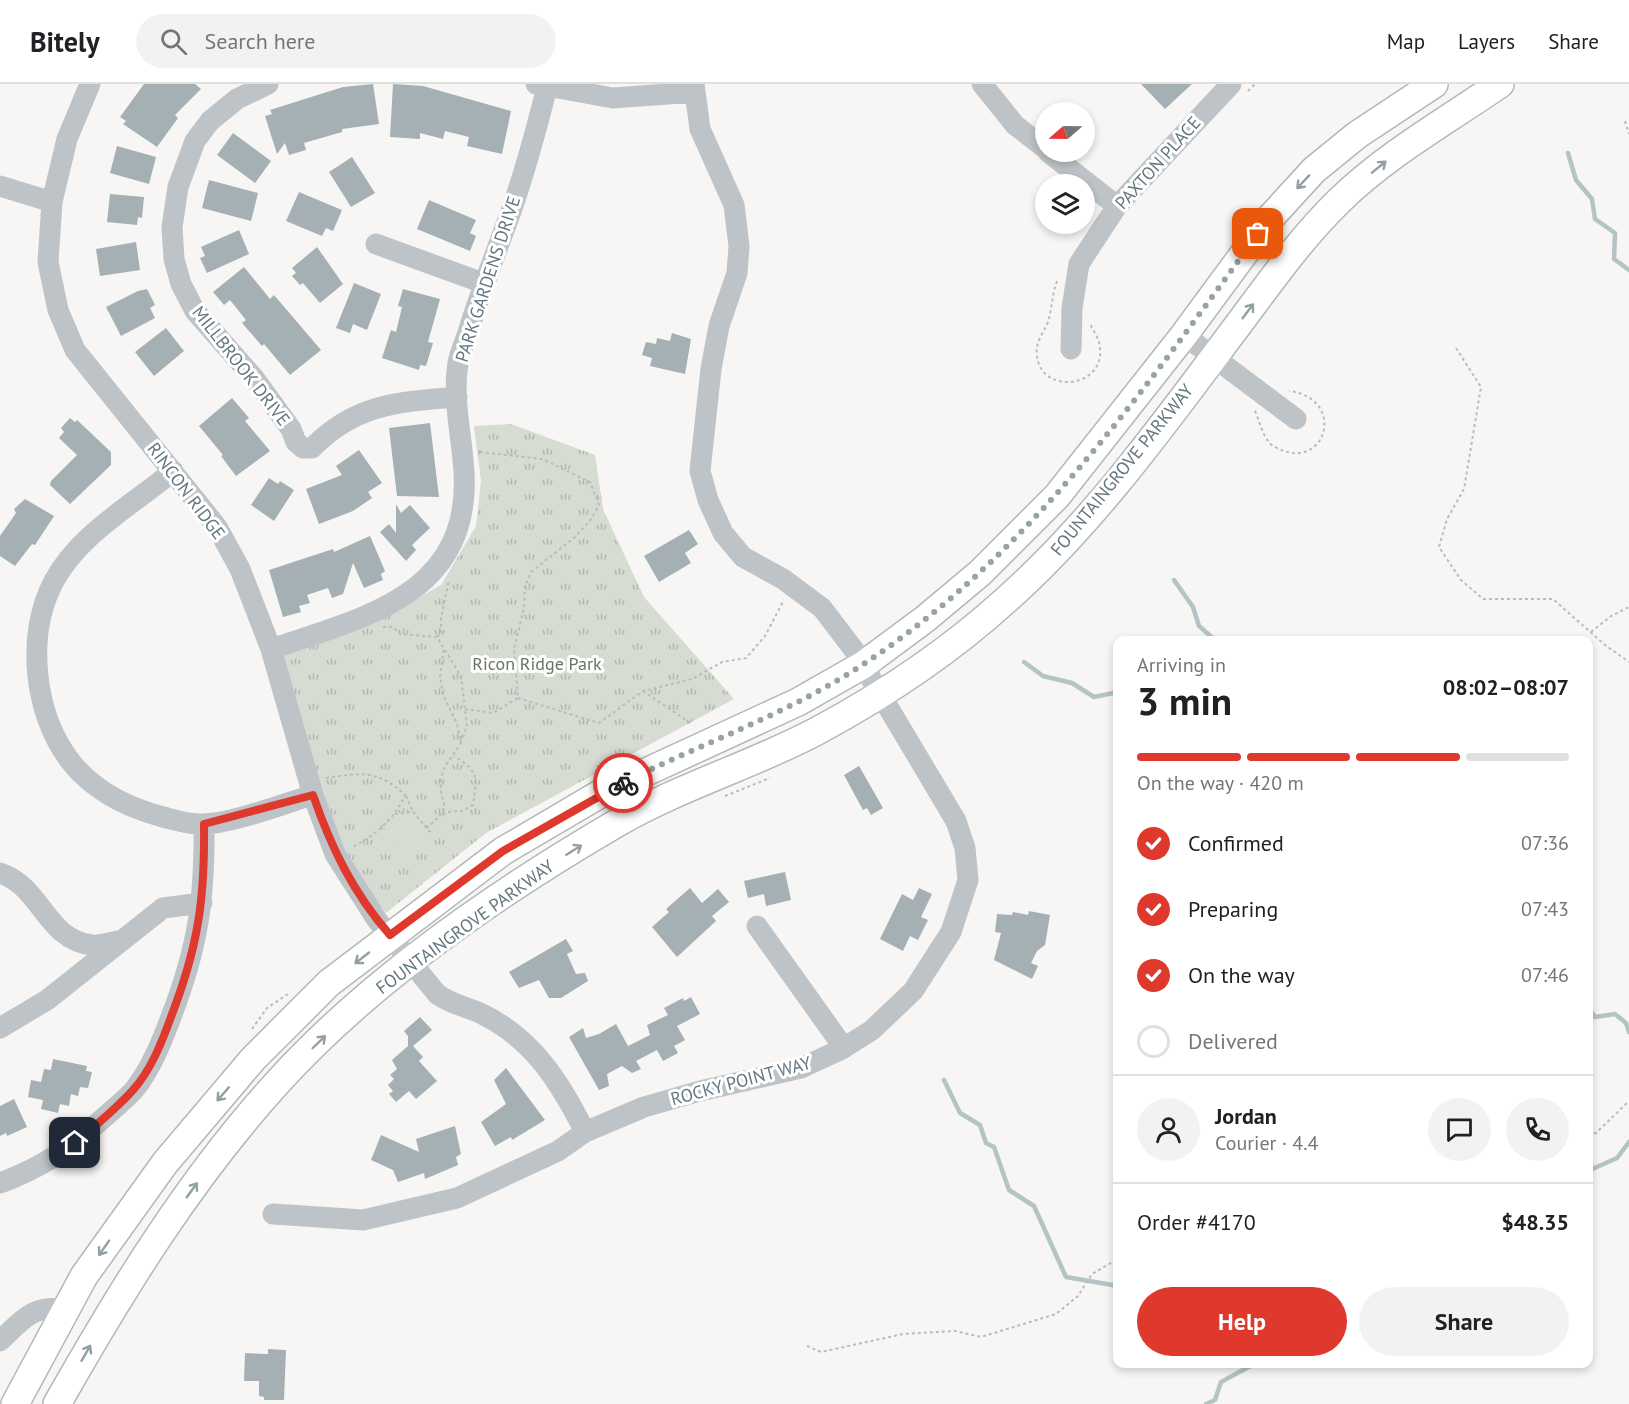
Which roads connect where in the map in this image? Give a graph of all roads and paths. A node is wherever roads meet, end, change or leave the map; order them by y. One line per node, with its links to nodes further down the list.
1 (90, 84): 15 (street, RINCON RIDGE)
2 (268, 84): 25 (street, MILLBROOK DRIVE)
3 (982, 84): 12 (street)
4 (1255, 84): 8 (path)
5 (1434, 84): 20 (main road, FOUNTAINGROVE PARKWAY, one-way to 20)
6 (1500, 84): 23 (main road, FOUNTAINGROVE PARKWAY, one-way to 6)
7 (541, 85): 9 (street); 18 (street, PARK GARDENS DRIVE)
8 (1239, 87): 16 (street, PAXTON PLACE)
9 (695, 88): 40 (street, ROCKY POINT WAY)
10 (1625, 121): 11 (path)
11 (1629, 134)
12 (1035, 141)
13 (1062, 162): 16 (street)
14 (0, 186): 15 (street)
15 (52, 202): 28 (street, RINCON RIDGE)
16 (1117, 206): 22 (street, PAXTON PLACE)
17 (376, 244): 18 (street)
18 (483, 283): 25 (street, PARK GARDENS DRIVE)
19 (1087, 316): 24 (path)
20 (1184, 335): 23 (street); 40 (main road, FOUNTAINGROVE PARKWAY)
21 (1456, 348): 35 (path)
22 (1071, 349)
23 (1213, 358): 26 (street); 42 (main road, FOUNTAINGROVE PARKWAY)
24 (1044, 373)
25 (457, 397): 27 (street, PARK GARDENS DRIVE)
26 (1296, 419)
27 (463, 456): 37 (street, PARK GARDENS DRIVE); 43 (path)
28 (173, 471): 37 (street, RINCON RIDGE); 57 (street)
29 (452, 574): 36 (path)
30 (778, 595): 31 (path)
31 (784, 599): 32 (path); 41 (path)
32 (790, 603)
33 (1629, 607): 35 (path)
34 (377, 627): 36 (path)
35 (1591, 632): 39 (path)
36 (437, 637): 38 (path)
37 (270, 649): 51 (street, RINCON RIDGE)
38 (444, 649): 44 (path); 48 (path)
39 (1629, 662)
40 (863, 665): 42 (street, ROCKY POINT WAY); 64 (main road, FOUNTAINGROVE PARKWAY)
41 (643, 691): 43 (path); 46 (path)
42 (880, 694): 66 (main road, FOUNTAINGROVE PARKWAY, one-way to 42); 68 (street, ROCKY POINT WAY)
43 (518, 698): 44 (path)
44 (465, 709): 48 (path)
45 (701, 720): 46 (path)
46 (692, 724): 47 (path)
47 (682, 729)
48 (461, 742): 49 (path)
49 (454, 756): 56 (path); 56 (path)
50 (778, 773): 53 (path)
51 (311, 787): 52 (path); 57 (street); 60 (street, RINCON RIDGE)
52 (405, 795): 54 (path); 55 (path)
53 (717, 799)
54 (413, 812): 55 (path); 58 (path)
55 (395, 814): 60 (path)
56 (440, 818): 58 (path)
57 (204, 824): 62 (street)
58 (426, 828): 59 (path)
59 (431, 832)
60 (335, 854): 64 (street, RINCON RIDGE)
61 (0, 873): 65 (street)
62 (202, 903): 65 (street); 72 (street)
63 (757, 926): 68 (street)
64 (390, 935): 66 (street, RINCON RIDGE); 75 (main road, FOUNTAINGROVE PARKWAY, one-way to 75)
65 (120, 940): 67 (street)
66 (411, 962): 70 (street, RINCON RIDGE); 79 (main road, FOUNTAINGROVE PARKWAY, one-way to 66)
67 (0, 1028)
68 (844, 1048): 70 (street, ROCKY POINT WAY)
69 (1629, 1101): 71 (path)
70 (585, 1132): 73 (street, ROCKY POINT WAY)
71 (1593, 1133)
72 (0, 1183)
73 (273, 1214)
74 (1113, 1262): 77 (path)
75 (66, 1309): 76 (street); 78 (main road, FOUNTAINGROVE PARKWAY)
76 (0, 1341)
77 (807, 1346)
78 (15, 1404)
79 (57, 1404)

